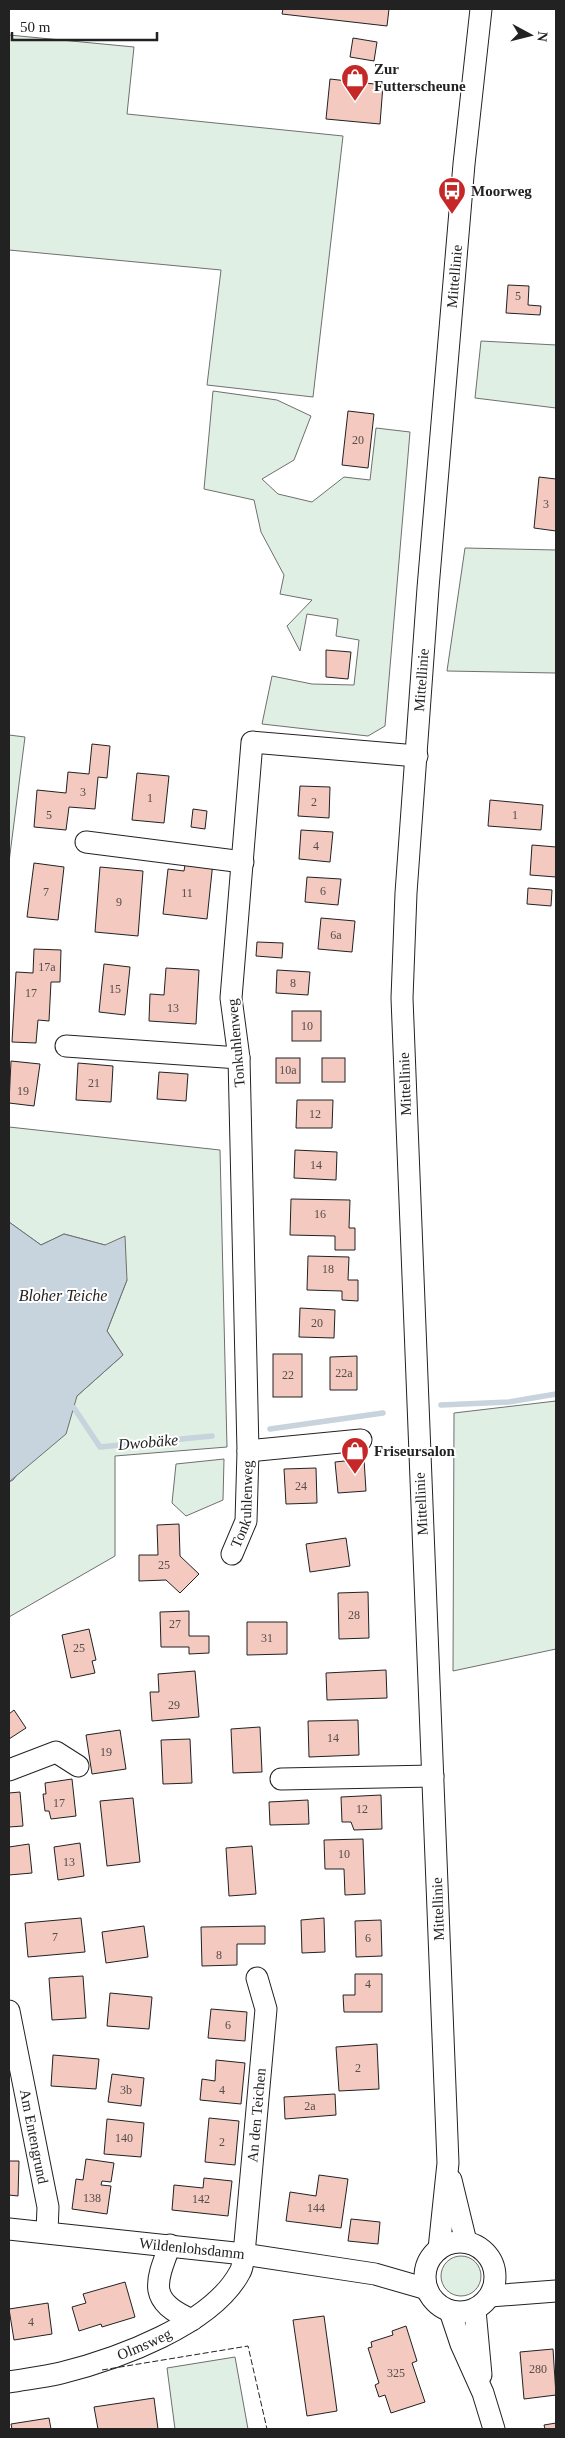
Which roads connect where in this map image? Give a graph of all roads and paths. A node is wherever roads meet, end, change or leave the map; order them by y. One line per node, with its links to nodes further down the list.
1 (480, 9): 2 (street, Mittellinie)
2 (417, 756): 4 (street, Tonkuhlenweg); 12 (street, Mittellinie)
3 (86, 842): 4 (street)
4 (243, 862): 6 (street, Tonkuhlenweg)
5 (66, 1046): 6 (street)
6 (240, 1058): 8 (street, Tonkuhlenweg)
7 (361, 1440): 8 (street, Tonkuhlenweg)
8 (248, 1451): 9 (street, Tonkuhlenweg)
9 (232, 1554)
10 (78, 1766): 11 (street)
11 (9, 1770)
12 (434, 1776): 13 (street); 16 (street, Mittellinie)
13 (281, 1779)
14 (258, 1978): 21 (street, An den Teichen)
15 (9, 2011): 18 (street, Am Entengrund)
16 (448, 2163): 19 (street, Mittellinie); 22 (street, Mittellinie)
17 (9, 2229): 18 (street, Wildenlohsdamm)
18 (47, 2232): 20 (street, Wildenlohsdamm)
19 (466, 2242): 22 (street); 24 (street)
20 (170, 2245): 21 (street, Wildenlohsdamm); 29 (street)
21 (244, 2254): 23 (street, Wildenlohsdamm); 29 (street, Olmsweg)
22 (433, 2257): 23 (street, Wildenlohsdamm); 25 (street)
23 (375, 2274): 25 (street, Wildenlohsdamm)
24 (496, 2274): 26 (street); 27 (street)
25 (426, 2288): 28 (street)
26 (553, 2292): 27 (street)
27 (483, 2303): 28 (street); 31 (street)
28 (450, 2312): 31 (street)
29 (192, 2320): 30 (street, Olmsweg)
30 (9, 2382)
31 (483, 2393): 32 (street)
32 (494, 2429)

